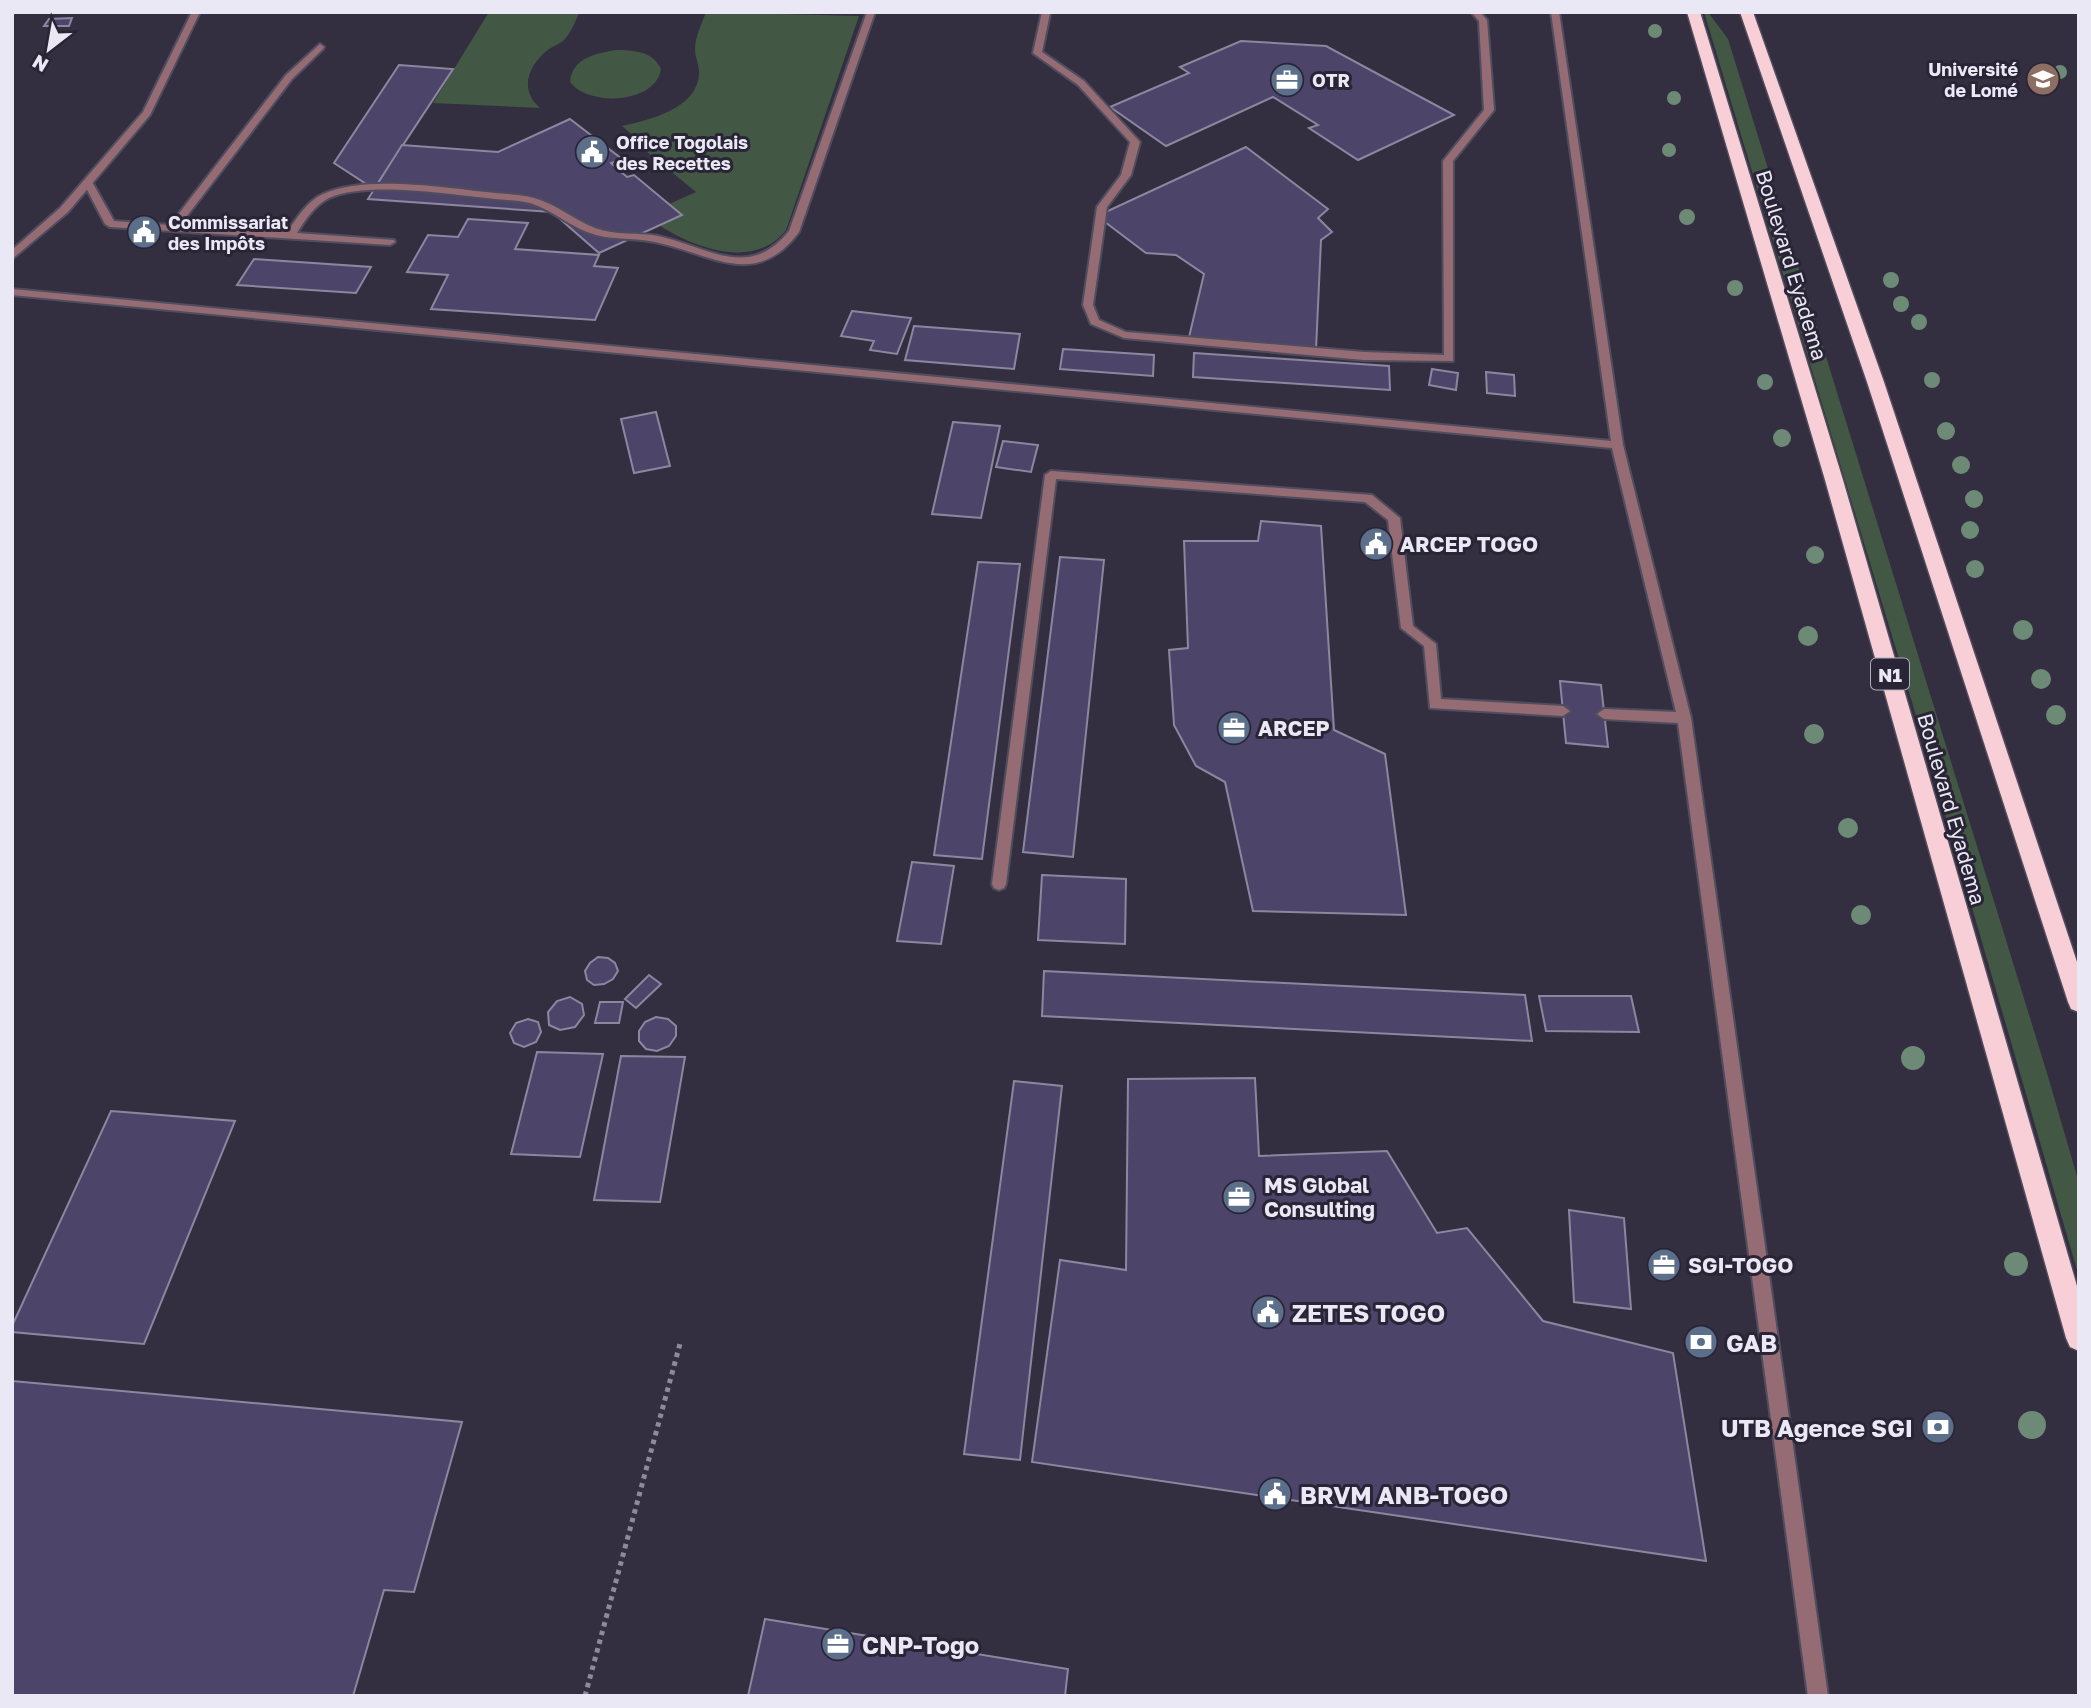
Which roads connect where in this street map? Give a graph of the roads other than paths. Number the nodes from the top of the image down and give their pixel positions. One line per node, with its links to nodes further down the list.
1 (196, 12): 9 (street)
2 (871, 12): 11 (street)
3 (1045, 12): 4 (street)
4 (1475, 12)
5 (1555, 12): 15 (street)
6 (1693, 12): 21 (highway, Boulevard Eyadema / N1)
7 (1746, 12): 20 (highway, Boulevard Eyadema)
8 (320, 47): 10 (street)
9 (88, 181): 10 (street); 13 (street)
10 (173, 228): 11 (street)
11 (290, 236): 12 (street)
12 (390, 242)
13 (12, 256)
14 (12, 292): 15 (street)
15 (1617, 445): 18 (street)
16 (1563, 711): 19 (street)
17 (1604, 714): 18 (street)
18 (1684, 719): 22 (street)
19 (999, 884)
20 (2079, 1002)
21 (2079, 1338)
22 (1818, 1696)

